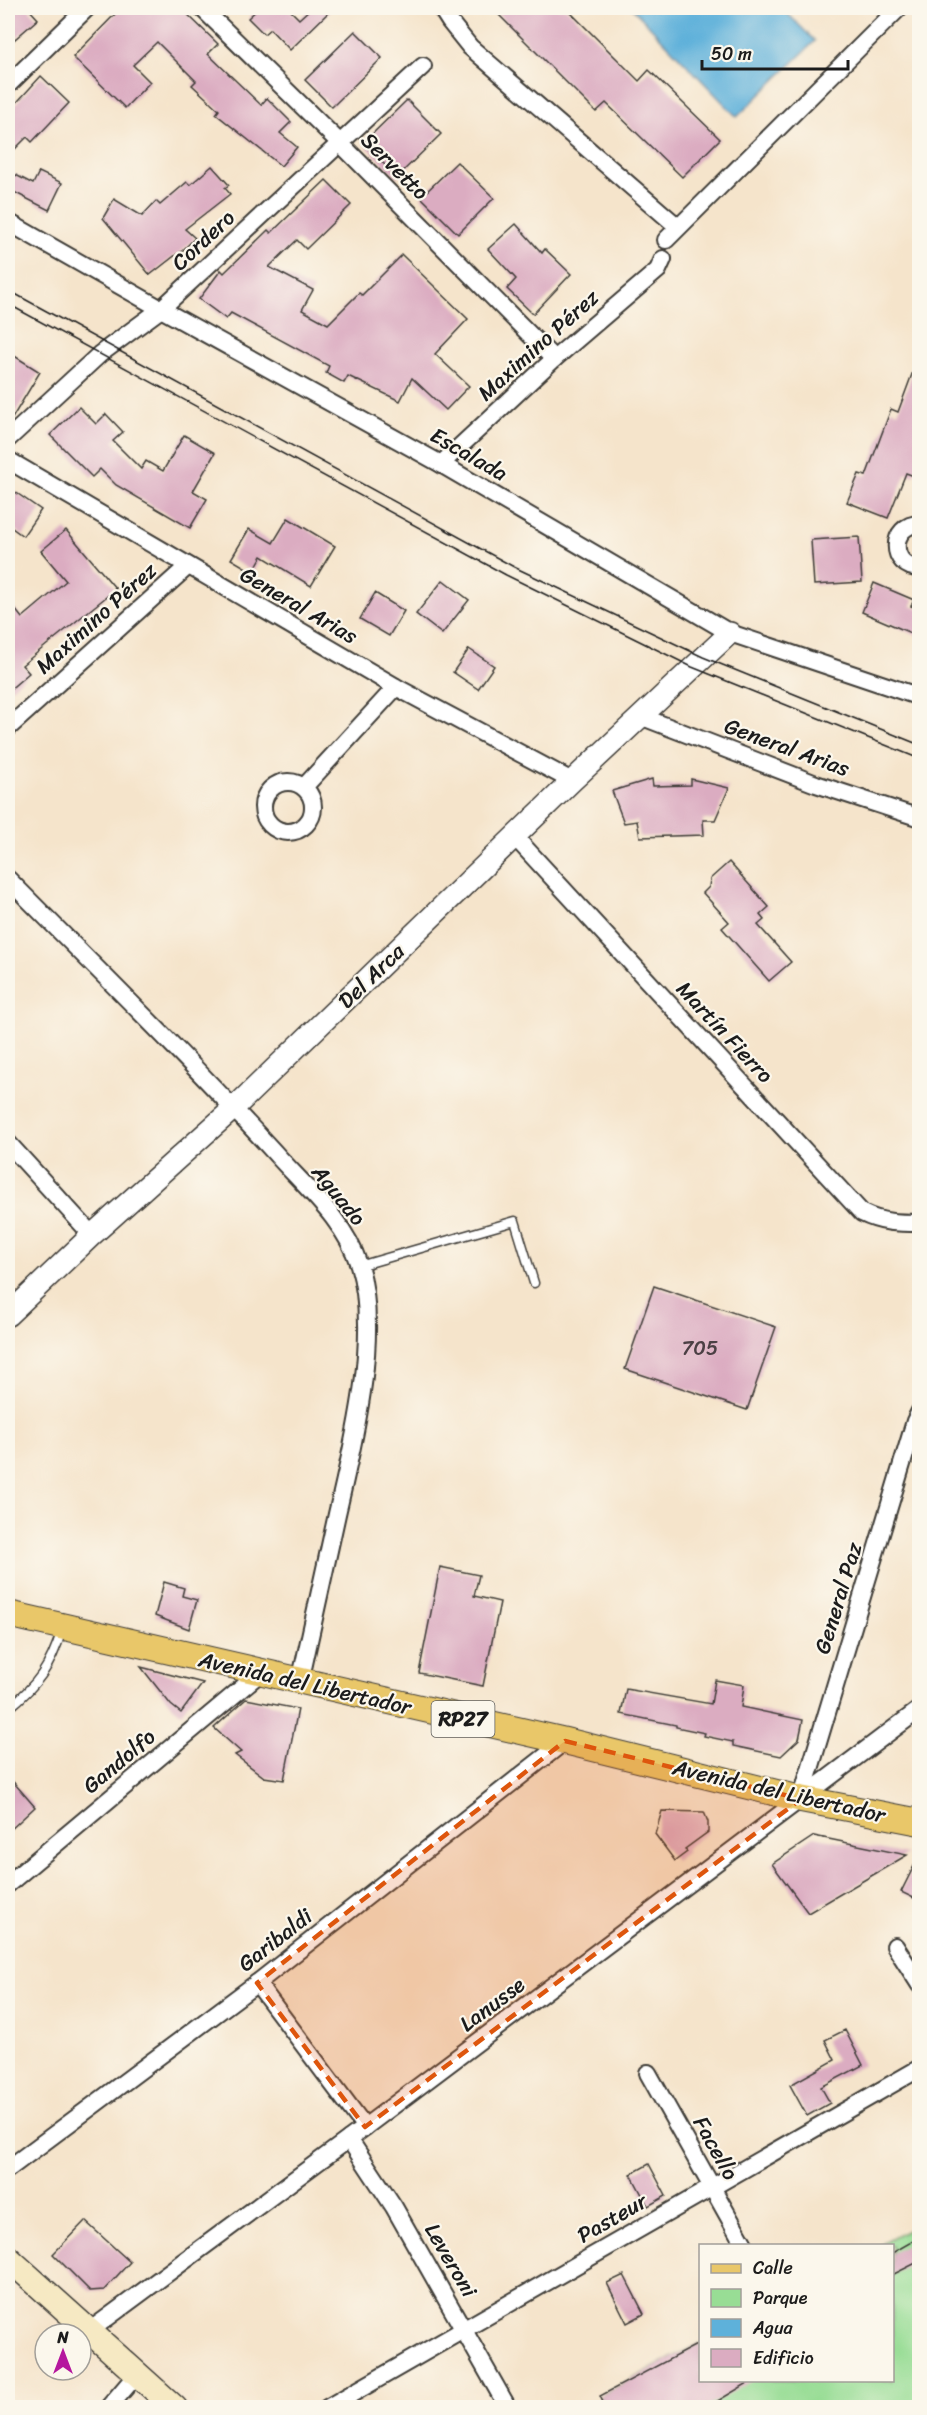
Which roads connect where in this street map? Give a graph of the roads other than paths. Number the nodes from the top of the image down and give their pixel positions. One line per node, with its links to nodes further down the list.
1 (87, 8): 6 (street)
2 (202, 8): 7 (street, Servetto)
3 (441, 8): 9 (street)
4 (899, 8): 9 (street)
5 (423, 66): 7 (street, Cordero)
6 (8, 85)
7 (340, 143): 12 (street, Cordero); 13 (street, Servetto)
8 (8, 222): 12 (street, Escalada)
9 (678, 227): 10 (street)
10 (666, 240)
11 (663, 259): 13 (street, Maximino Pérez)
12 (161, 309): 14 (street, Cordero); 16 (street, Escalada)
13 (554, 359): 16 (street, Maximino Pérez)
14 (8, 440)
15 (8, 460): 18 (street, General Arias)
16 (441, 464): 20 (street, Escalada)
17 (920, 524): 19 (street)
18 (188, 566): 21 (street, General Arias); 24 (street, Maximino Pérez)
19 (920, 568)
20 (730, 633): 22 (street, Escalada); 23 (street, Del Arca)
21 (396, 687): 25 (street, General Arias); 26 (street)
22 (920, 697)
23 (640, 716): 25 (street, Del Arca); 27 (street, General Arias)
24 (8, 729)
25 (572, 781): 28 (street, Del Arca)
26 (304, 788)
27 (920, 818)
28 (515, 837): 30 (street, Del Arca); 32 (street, Martín Fierro)
29 (8, 879): 30 (street, Aguado)
30 (234, 1108): 33 (street, Del Arca); 34 (street, Aguado)
31 (8, 1143): 33 (street)
32 (920, 1223)
33 (92, 1235): 36 (street, Del Arca)
34 (359, 1266): 35 (lane); 41 (street, Aguado)
35 (534, 1283)
36 (8, 1315)
37 (920, 1412): 45 (street, General Paz)
38 (8, 1614): 39 (main road, Avenida del Libertador / RP27)
39 (63, 1627): 40 (main road, Avenida del Libertador / RP27); 42 (lane)
40 (260, 1673): 41 (main road, Avenida del Libertador / RP27); 47 (street, Gandolfo)
41 (300, 1682): 44 (main road, Avenida del Libertador / RP27)
42 (8, 1709)
43 (920, 1709): 45 (street, Lanusse)
44 (565, 1741): 45 (main road, Avenida del Libertador / RP27); 49 (street, Garibaldi)
45 (801, 1799): 46 (main road, Avenida del Libertador / RP27); 53 (street, Lanusse)
46 (920, 1822)
47 (8, 1884)
48 (895, 1946): 50 (street)
49 (257, 1983): 53 (street); 55 (street, Garibaldi)
50 (920, 1985)
51 (920, 2068): 56 (street, Pasteur)
52 (648, 2073): 56 (street, Facello)
53 (365, 2127): 54 (street, Lanusse)
54 (350, 2139): 60 (street, Lanusse); 61 (street, Leveroni)
55 (8, 2169)
56 (712, 2187): 57 (street, Facello); 61 (street, Pasteur)
57 (744, 2244)
58 (8, 2258): 59 (main road)
59 (77, 2322)
60 (93, 2328)
61 (465, 2328): 66 (street, Pasteur); 67 (street, Leveroni)
62 (93, 2336): 63 (main road)
63 (137, 2374): 64 (street); 65 (main road)
64 (108, 2408)
65 (175, 2408)
66 (327, 2408)
67 (508, 2408)

